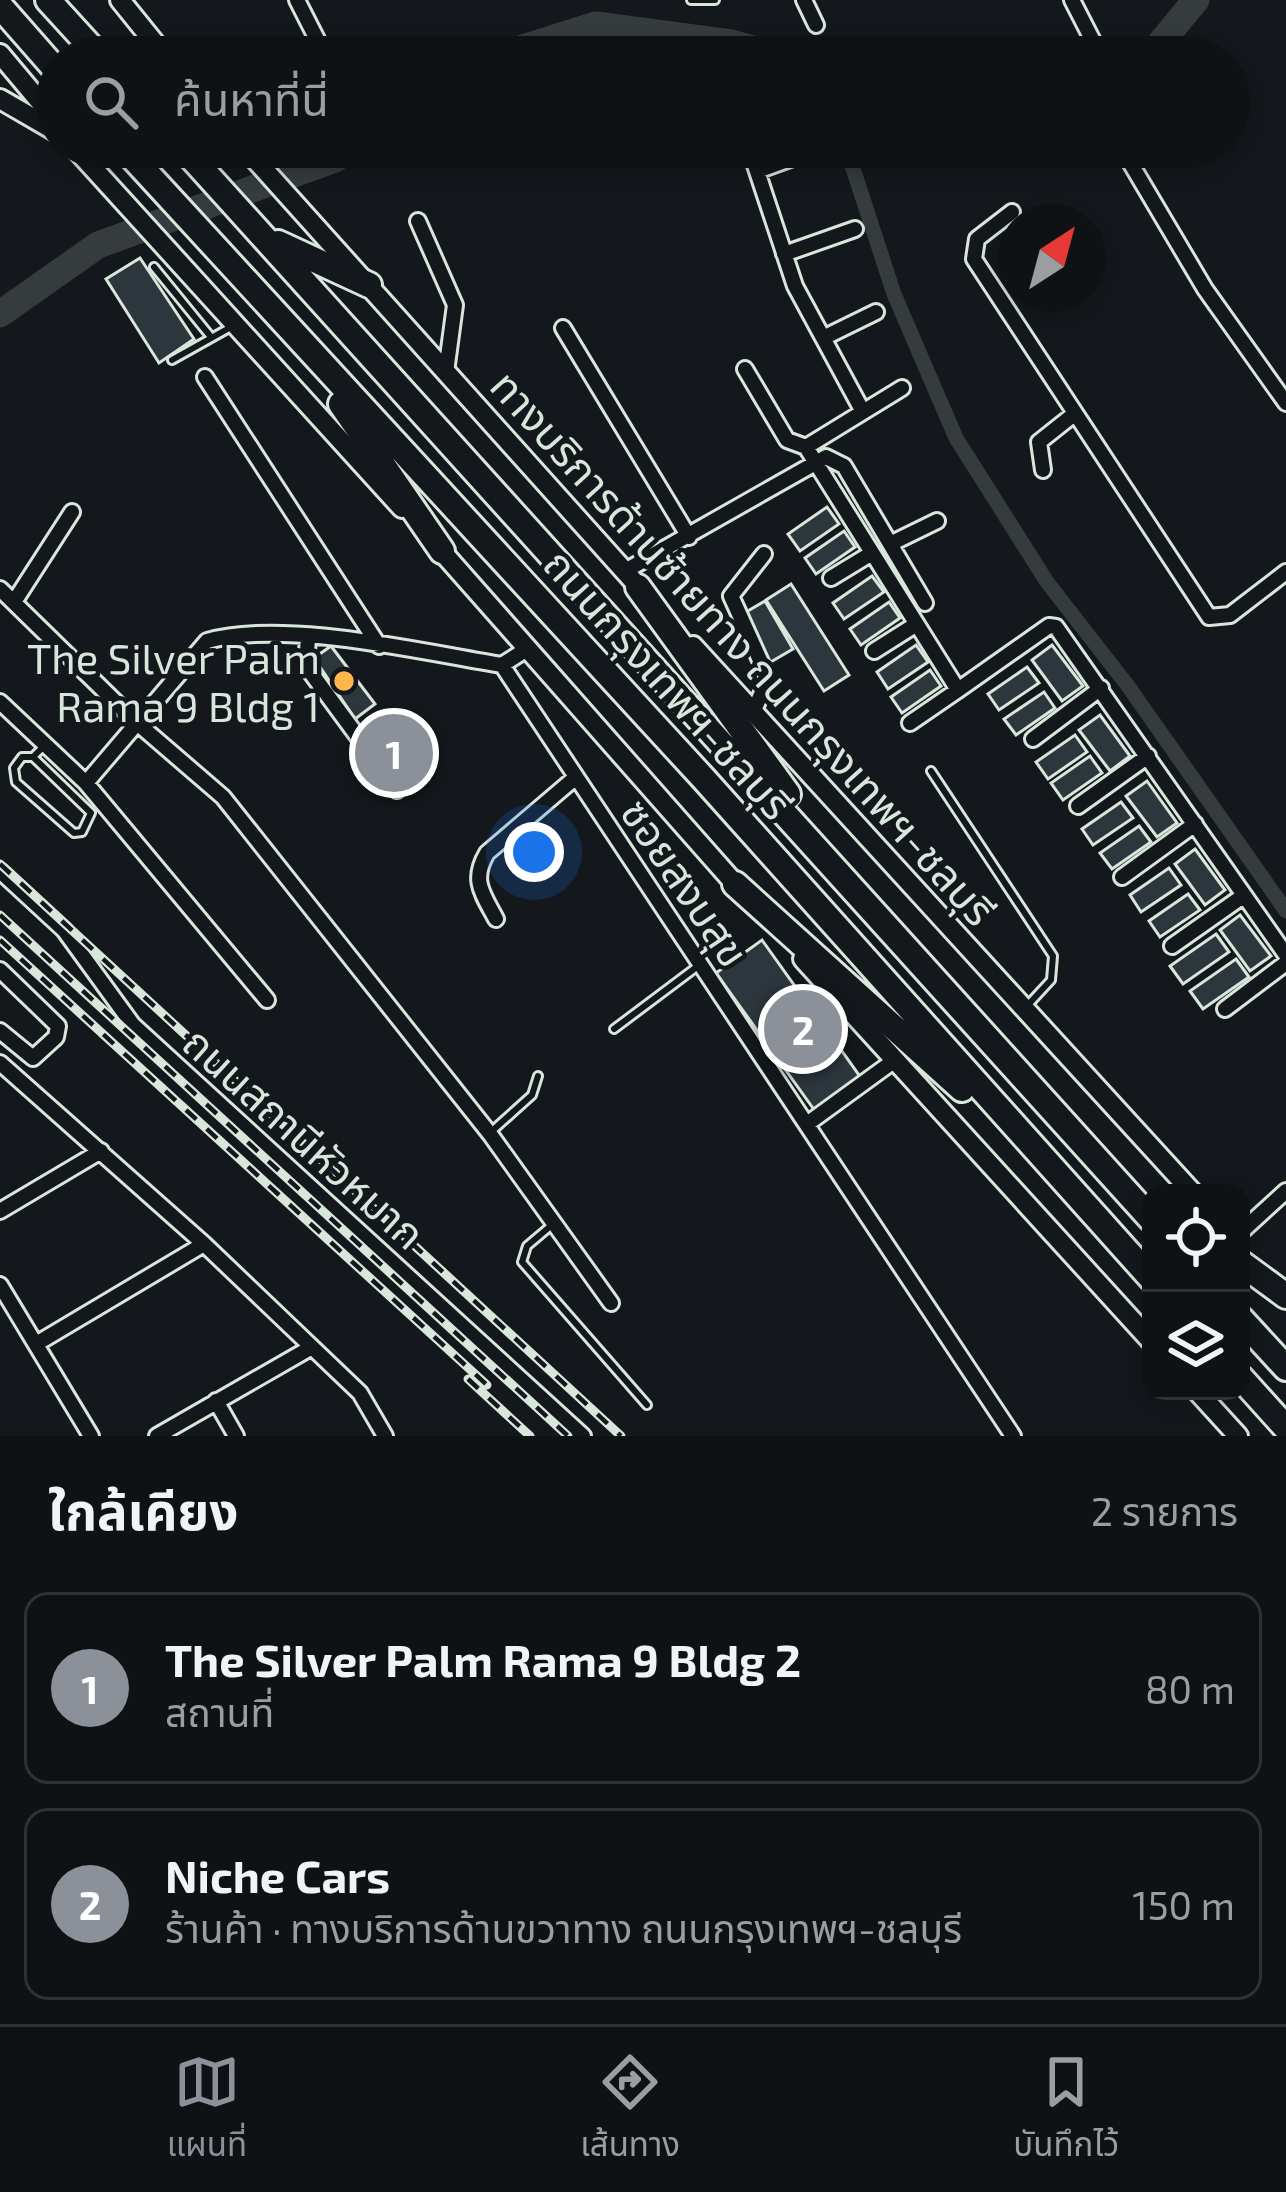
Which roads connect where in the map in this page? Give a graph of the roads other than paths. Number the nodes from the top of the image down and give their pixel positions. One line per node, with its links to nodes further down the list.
1 (48, 0): 10 (highway)
2 (120, 0): 11 (main road)
3 (297, 0): 12 (street)
4 (691, 0): 5 (lane)
5 (715, 0)
6 (804, 0): 9 (street)
7 (1072, 0): 13 (street)
8 (0, 7): 14 (highway)
9 (816, 25)
10 (81, 36)
11 (149, 36)
12 (315, 36)
13 (1092, 36)
14 (36, 47)
15 (0, 54): 16 (main road)
16 (36, 97)
17 (0, 99): 18 (main road)
18 (36, 120)
19 (94, 168): 37 (main road)
20 (141, 168): 36 (highway, ถนนกรุงเทพฯ-ชลบุรี)
21 (202, 168): 29 (highway, ถนนกรุงเทพฯ-ชลบุรี)
22 (263, 168): 32 (main road, ทางบริการด้านซ้ายทาง ถนนกรุงเทพฯ-ชลบุรี)
23 (763, 168): 25 (street)
24 (1133, 168): 46 (street)
25 (757, 170): 30 (street)
26 (418, 220): 43 (street)
27 (998, 223): 33 (street)
28 (856, 229): 30 (street)
29 (265, 237): 32 (highway); 88 (highway, ถนนกรุงเทพฯ-ชลบุรี)
30 (784, 254): 40 (street)
31 (154, 267): 39 (lane)
32 (369, 285): 43 (main road, ทางบริการด้านซ้ายทาง ถนนกรุงเทพฯ-ชลบุรี)
33 (998, 301)
34 (876, 312): 40 (street)
35 (1005, 312): 48 (street)
36 (285, 322): 55 (highway); 108 (highway, ถนนกรุงเทพฯ-ชลบุรี)
37 (234, 326): 39 (lane); 55 (main road)
38 (562, 328): 53 (street)
39 (211, 337): 41 (lane)
40 (823, 338): 47 (street)
41 (172, 359)
42 (745, 369): 49 (street)
43 (446, 373): 60 (main road, ทางบริการด้านซ้ายทาง ถนนกรุงเทพฯ-ชลบุรี)
44 (205, 377): 66 (street)
45 (902, 388): 47 (street)
46 (1286, 404)
47 (862, 410): 49 (street)
48 (1072, 415): 50 (street); 58 (street)
49 (810, 454): 53 (street); 54 (street); 57 (street)
50 (1043, 470)
51 (72, 512): 62 (street)
52 (937, 521): 54 (street)
53 (688, 537): 60 (street)
54 (892, 543): 63 (street)
55 (442, 551): 67 (main road)
56 (764, 554): 73 (street)
57 (872, 554): 59 (street); 64 (street)
58 (1286, 572)
59 (831, 578)
60 (632, 579): 73 (main road, ทางบริการด้านซ้ายทาง ถนนกรุงเทพฯ-ชลบุรี); 88 (highway)
61 (0, 589): 62 (street)
62 (14, 602): 74 (street)
63 (925, 602)
64 (915, 625): 68 (street); 71 (street)
65 (308, 638): 66 (street); 74 (street); 83 (street)
66 (379, 646): 69 (street)
67 (527, 649): 69 (street); 89 (main road)
68 (874, 650)
69 (502, 665): 81 (street, ซอยสงบสุข)
70 (1101, 688): 71 (street); 76 (street); 78 (street)
71 (958, 690): 75 (street)
72 (0, 702): 77 (street)
73 (753, 712): 97 (main road, ทางบริการด้านซ้ายทาง ถนนกรุงเทพฯ-ชลบุรี)
74 (136, 722): 82 (street); 105 (street)
75 (910, 723)
76 (1033, 739)
77 (50, 748): 79 (lane); 82 (street)
78 (1148, 756): 84 (street); 85 (street)
79 (34, 757): 79 (lane)
80 (931, 771): 97 (lane)
81 (576, 777): 91 (street); 94 (street, ซอยสงบสุข)
82 (86, 783): 96 (street)
83 (398, 790)
84 (1078, 806)
85 (1195, 824): 87 (street); 90 (street)
86 (0, 871): 137 (street, ถนนสถานีหัวหมาก)
87 (1122, 877)
88 (850, 880): 106 (highway, ถนนกรุงเทพฯ-ชลบุรี)
89 (735, 884): 101 (main road); 108 (highway)
90 (1244, 896): 92 (street); 93 (street)
91 (496, 919)
92 (1172, 946)
93 (1286, 959): 98 (street)
94 (701, 964): 99 (lane); 104 (street, ซอยสงบสุข)
95 (0, 970): 100 (street)
96 (267, 1000)
97 (1024, 1009): 109 (main road, ทางบริการด้านซ้ายทาง ถนนกรุงเทพฯ-ชลบุรี)
98 (1226, 1010)
99 (614, 1029)
100 (0, 1031)
101 (895, 1060): 104 (street); 124 (main road)
102 (0, 1063): 107 (street)
103 (538, 1076): 105 (lane)
104 (807, 1124): 138 (street, ซอยสงบสุข)
105 (490, 1134): 114 (street)
106 (1088, 1149): 110 (highway); 112 (highway, ถนนกรุงเทพฯ-ชลบุรี)
107 (100, 1151): 113 (street); 116 (street)
108 (1058, 1175): 118 (highway, ถนนกรุงเทพฯ-ชลบุรี)
109 (1185, 1184)
110 (1142, 1189)
111 (1286, 1191): 115 (street)
112 (1142, 1209)
113 (0, 1211)
114 (554, 1222): 122 (street); 131 (lane)
115 (1250, 1224)
116 (204, 1244): 125 (street); 126 (street)
117 (1250, 1256): 121 (main road)
118 (1142, 1268)
119 (1250, 1270): 121 (highway)
120 (0, 1285): 125 (street)
121 (1286, 1297)
122 (611, 1303)
123 (1250, 1329): 127 (highway)
124 (1142, 1331)
125 (36, 1344): 133 (street)
126 (312, 1347): 130 (street); 136 (street)
127 (1286, 1368)
128 (1250, 1388): 132 (highway)
129 (1205, 1400): 139 (main road)
130 (216, 1401): 134 (street); 135 (street)
131 (647, 1405)
132 (1286, 1428)
133 (92, 1436)
134 (157, 1436)
135 (236, 1436)
136 (385, 1436)
137 (583, 1436)
138 (1013, 1436)
139 (1238, 1436)

